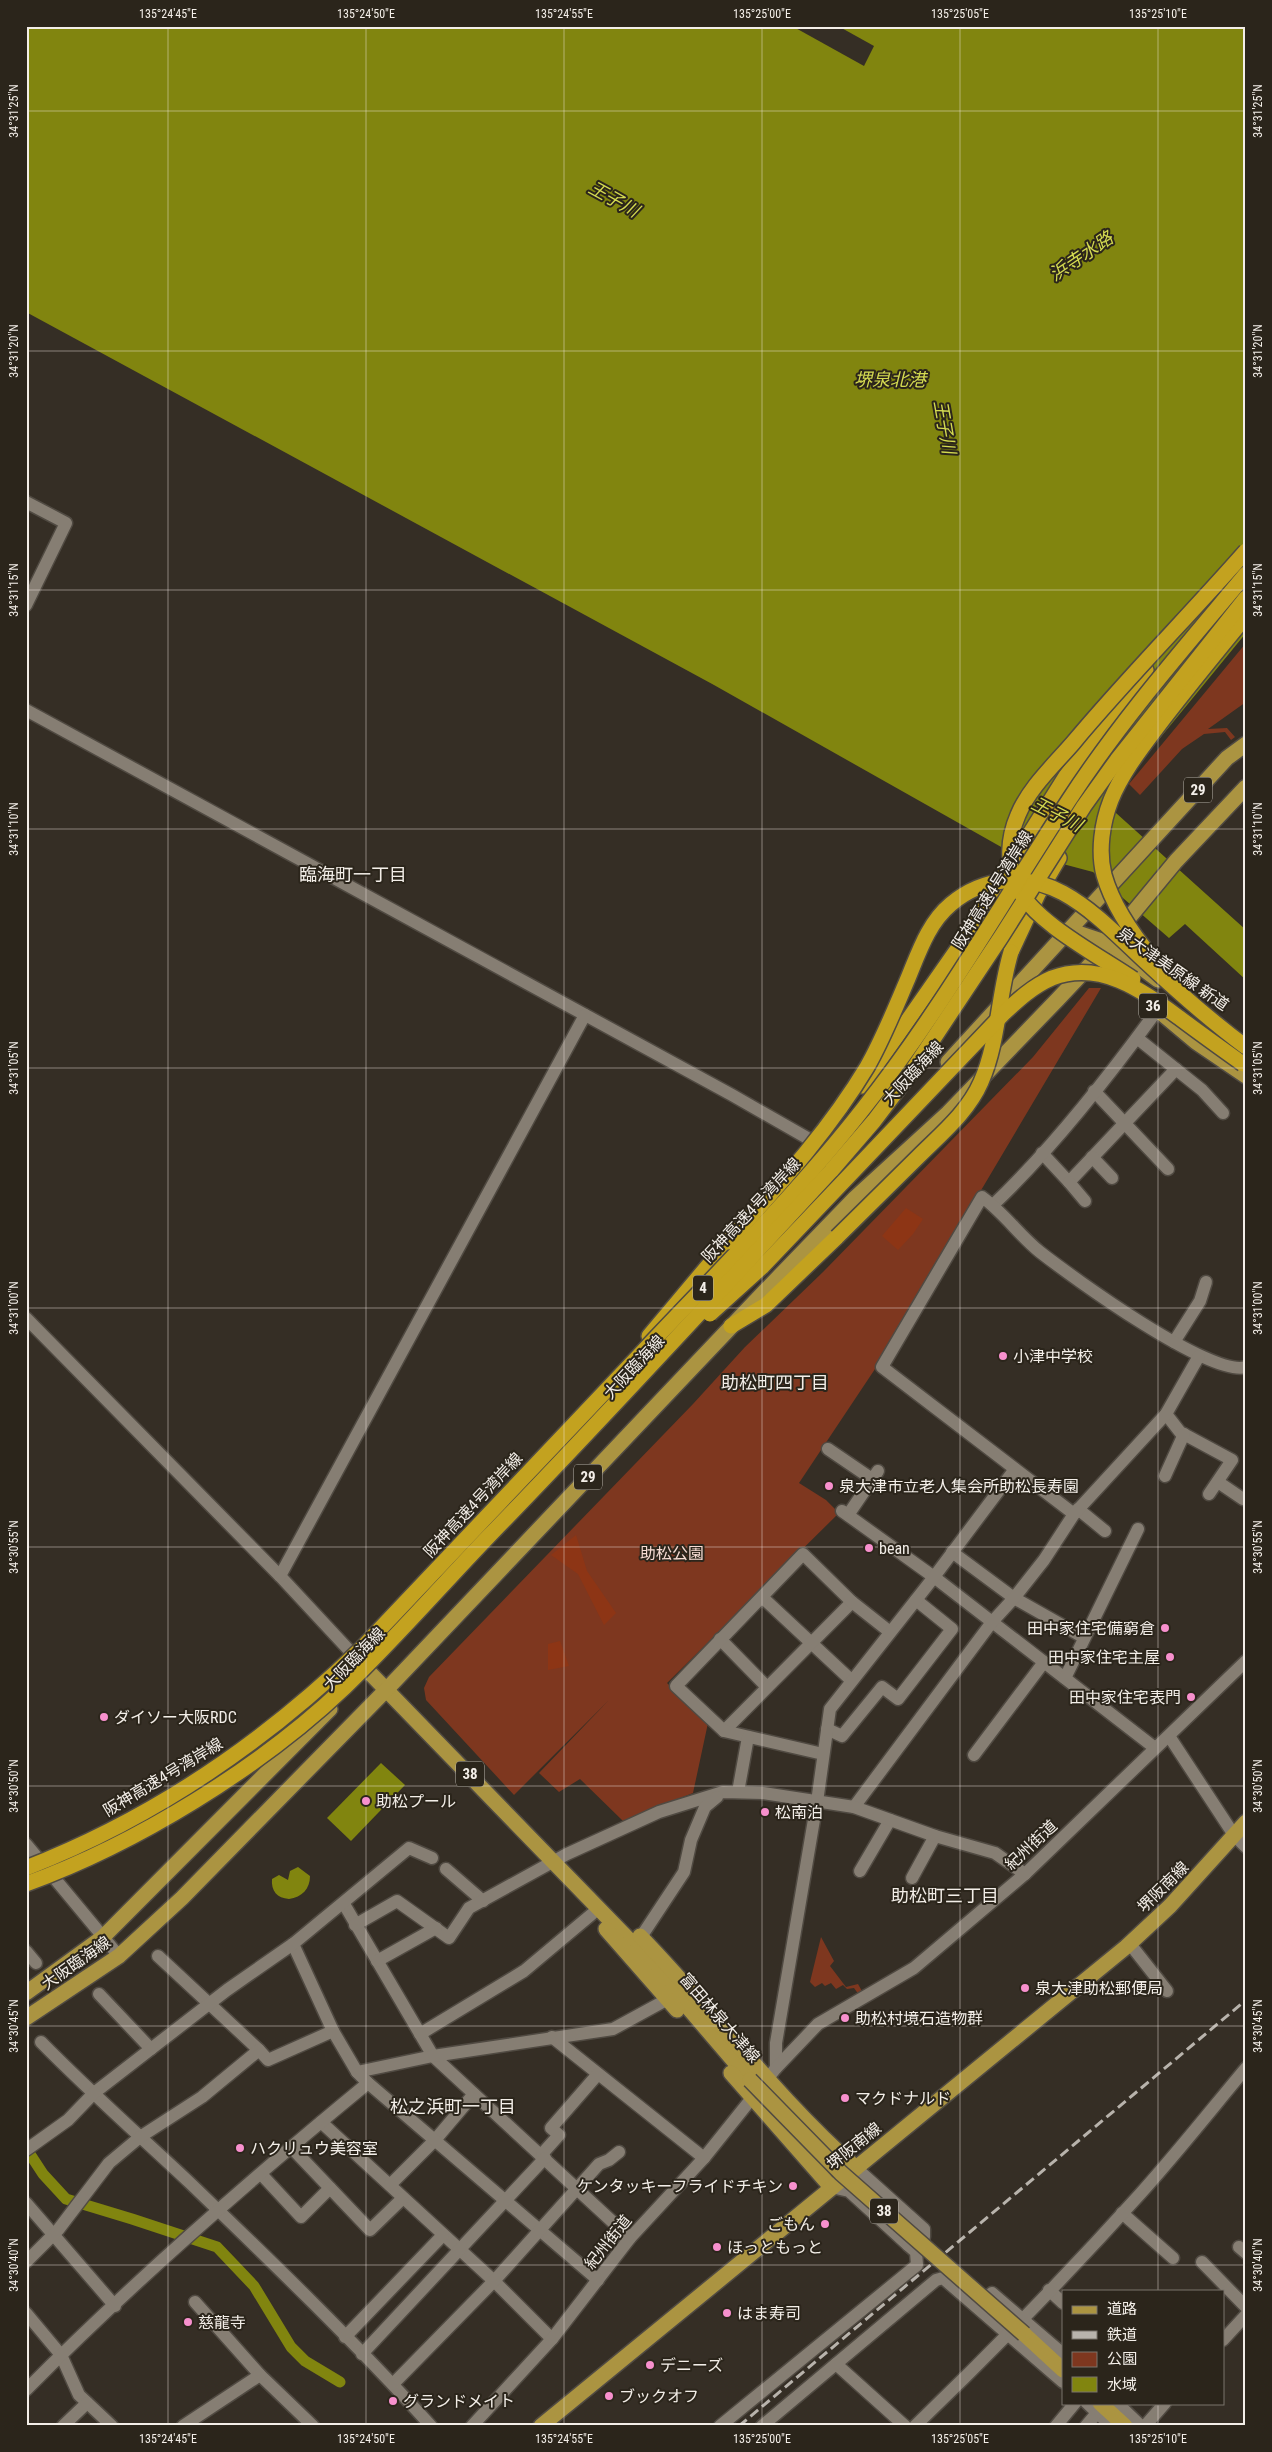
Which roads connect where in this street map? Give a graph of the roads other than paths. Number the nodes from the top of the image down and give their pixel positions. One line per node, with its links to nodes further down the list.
1 (26, 502): 6 (street)
2 (1246, 551): 4 (highway, bridge)
3 (1246, 574): 41 (highway, 阪神高速4号湾岸線 / 4, bridge)
4 (1212, 590): 21 (highway, bridge); 25 (highway, bridge)
5 (1246, 598): 10 (highway, 阪神高速4号湾岸線 / 4, bridge)
6 (26, 605)
7 (1246, 616): 19 (highway, bridge)
8 (26, 710): 16 (street)
9 (1246, 744): 12 (main road, 大阪臨海線 / 29)
10 (1117, 760): 36 (highway, bridge); 47 (highway, 阪神高速4号湾岸線 / 4, bridge)
11 (1246, 787): 13 (main road, 大阪臨海線 / 29)
12 (1069, 930): 13 (main road, 泉大津美原線 新道 / 36); 14 (main road, 36); 28 (main road, 大阪臨海線 / 29)
13 (1108, 944): 14 (main road, 大阪臨海線 / 29); 18 (main road, 泉大津美原線 新道 / 36)
14 (1090, 965): 15 (main road, 36); 36 (main road, 大阪臨海線 / 29)
15 (1158, 1010): 17 (street); 21 (main road, 36)
16 (585, 1015): 25 (street); 55 (street)
17 (1137, 1038): 20 (street); 22 (street)
18 (1246, 1042)
19 (1246, 1047): 41 (highway, bridge)
20 (1176, 1069): 23 (street); 24 (street)
21 (1245, 1069): 47 (highway, bridge)
22 (1094, 1091): 24 (street); 26 (street)
23 (1223, 1113)
24 (1124, 1124): 27 (street); 29 (street)
25 (820, 1144): 28 (street); 40 (main road)
26 (1042, 1153): 31 (street); 33 (street)
27 (1092, 1157): 30 (street); 31 (street)
28 (851, 1163): 40 (main road, 大阪臨海線 / 29)
29 (1168, 1169)
30 (1112, 1178)
31 (1069, 1182): 32 (street)
32 (1085, 1201)
33 (992, 1205): 37 (street); 45 (street)
34 (1206, 1282): 37 (street)
35 (26, 1318): 55 (street)
36 (731, 1326): 72 (main road, 大阪臨海線 / 29)
37 (1174, 1342): 38 (street)
38 (1199, 1356): 39 (street); 42 (street)
39 (1246, 1367)
40 (630, 1396): 68 (main road, 大阪臨海線 / 29)
41 (598, 1398): 92 (highway, 阪神高速4号湾岸線 / 4, bridge)
42 (1166, 1414): 43 (street); 51 (street)
43 (1184, 1434): 46 (street); 48 (street)
44 (828, 1449): 56 (street)
45 (1015, 1469): 51 (street); 54 (street)
46 (1165, 1476)
47 (545, 1479): 98 (highway, 阪神高速4号湾岸線 / 4, bridge)
48 (1218, 1482): 49 (street); 50 (street)
49 (1208, 1494)
50 (1243, 1499)
51 (1076, 1511): 53 (street); 58 (street)
52 (1138, 1529): 63 (street)
53 (1105, 1531)
54 (952, 1552): 56 (street); 58 (street)
55 (280, 1576): 68 (street)
56 (934, 1577): 59 (street); 61 (street)
57 (763, 1598): 60 (street); 64 (street); 65 (street)
58 (1014, 1598): 61 (street); 63 (street)
59 (916, 1600): 62 (street); 73 (street)
60 (852, 1602): 62 (street); 65 (street)
61 (992, 1622): 67 (street); 83 (street)
62 (890, 1632): 70 (street)
63 (1083, 1637): 69 (street)
64 (720, 1640): 71 (street); 74 (street)
65 (812, 1644): 70 (street); 71 (street)
66 (1246, 1661): 75 (street, 紀州街道)
67 (1044, 1662): 69 (street); 79 (street)
68 (368, 1671): 72 (main road, 富田林泉大津線 / 38); 104 (main road, 大阪臨海線 / 29)
69 (1065, 1678): 77 (street)
70 (851, 1680): 73 (street)
71 (767, 1686): 74 (street)
72 (387, 1689): 91 (main road, 富田林泉大津線 / 38); 109 (main road, 大阪臨海線 / 29)
73 (827, 1729): 78 (street)
74 (724, 1731): 76 (street)
75 (1169, 1736): 77 (street, 紀州街道); 86 (street)
76 (748, 1737): 78 (street); 81 (street)
77 (1155, 1748): 95 (street, 紀州街道)
78 (823, 1754): 82 (street)
79 (974, 1755)
80 (723, 1792): 81 (street); 91 (street); 105 (street)
81 (738, 1792): 82 (street)
82 (817, 1802): 83 (street); 129 (street)
83 (854, 1807): 84 (street)
84 (890, 1820): 87 (street); 94 (street)
85 (1246, 1822): 86 (main road, 堺阪南線)
86 (1234, 1835): 89 (street); 107 (main road, 堺阪南線)
87 (935, 1836): 95 (street); 96 (street)
88 (26, 1844): 92 (street)
89 (1246, 1847)
90 (432, 1858): 100 (street)
91 (555, 1863): 97 (main road, 富田林泉大津線 / 38); 99 (street)
92 (30, 1864): 104 (street)
93 (446, 1869): 99 (street)
94 (860, 1871)
95 (1025, 1874): 129 (street, 紀州街道)
96 (912, 1878)
97 (570, 1879): 101 (main road, 38); 105 (main road, 38); 181 (main road, 富田林泉大津線 / 38, bridge)
98 (26, 1884)
99 (483, 1901): 103 (street)
100 (344, 1904): 102 (street); 106 (street)
101 (592, 1914): 116 (main road, 38); 120 (street)
102 (355, 1925): 103 (street); 112 (street)
103 (436, 1928): 112 (street)
104 (103, 1937): 109 (street); 114 (main road, 大阪臨海線 / 29)
105 (641, 1937): 129 (main road, 38)
106 (292, 1944): 117 (street); 119 (street)
107 (1130, 1944): 113 (street); 142 (main road, 堺阪南線)
108 (26, 1951): 111 (street)
109 (118, 1956): 118 (main road, 大阪臨海線 / 29)
110 (158, 1956): 117 (street)
111 (36, 1962)
112 (377, 1962): 120 (street)
113 (1168, 1991)
114 (26, 1993)
115 (99, 1994): 123 (street)
116 (668, 1999): 121 (street); 133 (main road, 38)
117 (208, 2004): 123 (street); 124 (street)
118 (26, 2018)
119 (333, 2031): 124 (street); 127 (street)
120 (420, 2034): 125 (street)
121 (552, 2037): 125 (street); 128 (street)
122 (41, 2042): 131 (street)
123 (151, 2049): 131 (street)
124 (259, 2050): 135 (street)
125 (432, 2056): 127 (street); 132 (street)
126 (1246, 2068): 152 (street)
127 (357, 2072): 130 (street)
128 (598, 2074): 140 (street); 141 (street)
129 (772, 2074): 133 (street, 紀州街道); 142 (main road, 38)
130 (368, 2083): 134 (street); 136 (street)
131 (94, 2093): 135 (street); 138 (street)
132 (474, 2094): 136 (street); 140 (street)
133 (752, 2097): 141 (street, 紀州街道); 145 (main road, 38)
134 (321, 2122): 137 (street); 144 (street)
135 (140, 2137): 151 (street); 155 (street)
136 (434, 2140): 144 (street); 149 (street)
137 (291, 2147): 143 (street); 146 (street)
138 (26, 2150)
139 (619, 2152): 147 (street)
140 (543, 2156): 147 (street); 149 (street)
141 (704, 2158): 156 (street, 紀州街道)
142 (856, 2168): 145 (main road, 堺阪南線); 157 (street)
143 (261, 2174): 146 (street); 151 (street)
144 (390, 2186): 148 (street)
145 (831, 2187): 157 (street); 197 (main road, 堺阪南線)
146 (330, 2188): 148 (street)
147 (577, 2188): 153 (street); 156 (street)
148 (403, 2198): 154 (street)
149 (506, 2200): 153 (street); 158 (street)
150 (26, 2203): 155 (street)
151 (218, 2211): 167 (street); 174 (street)
152 (1122, 2213): 159 (street); 164 (street)
153 (541, 2231): 162 (street); 163 (street)
154 (443, 2234): 158 (street); 174 (street)
155 (52, 2235): 160 (street); 167 (street)
156 (630, 2238): 162 (street, 紀州街道)
157 (908, 2245): 198 (street)
158 (460, 2250): 163 (street); 178 (street)
159 (1169, 2251)
160 (26, 2262)
161 (1202, 2262): 169 (street)
162 (598, 2280): 175 (street, 紀州街道)
163 (494, 2281): 175 (street); 184 (street)
164 (1049, 2290): 166 (street); 172 (street)
165 (195, 2302): 182 (street)
166 (1062, 2302)
167 (114, 2306): 179 (street)
168 (978, 2307): 172 (street); 173 (street); 180 (street)
169 (1246, 2307)
170 (26, 2312): 179 (street)
171 (1246, 2315): 176 (street)
172 (1022, 2318): 173 (street); 177 (street)
173 (1008, 2334): 183 (street); 201 (street)
174 (345, 2337): 178 (street)
175 (552, 2339): 196 (street, 紀州街道)
176 (1224, 2339)
177 (1062, 2353)
178 (362, 2354): 184 (street)
179 (61, 2355): 185 (street); 186 (street)
180 (836, 2364): 199 (street); 200 (street)
181 (1062, 2369)
182 (260, 2375): 193 (street); 194 (street)
183 (1062, 2381)
184 (393, 2384): 195 (street)
185 (26, 2390)
186 (87, 2402): 191 (street); 192 (street)
187 (1074, 2404): 202 (street)
188 (1118, 2404): 206 (street)
189 (1164, 2404): 206 (street)
190 (1099, 2408): 203 (street); 204 (street); 205 (main road)
191 (63, 2426)
192 (112, 2426)
193 (183, 2426)
194 (313, 2426)
195 (431, 2426)
196 (472, 2426)
197 (541, 2426)
198 (720, 2426)
199 (762, 2426)
200 (905, 2426)
201 (915, 2426)
202 (1056, 2426)
203 (1086, 2426)
204 (1111, 2426)
205 (1125, 2426)
206 (1143, 2426)

